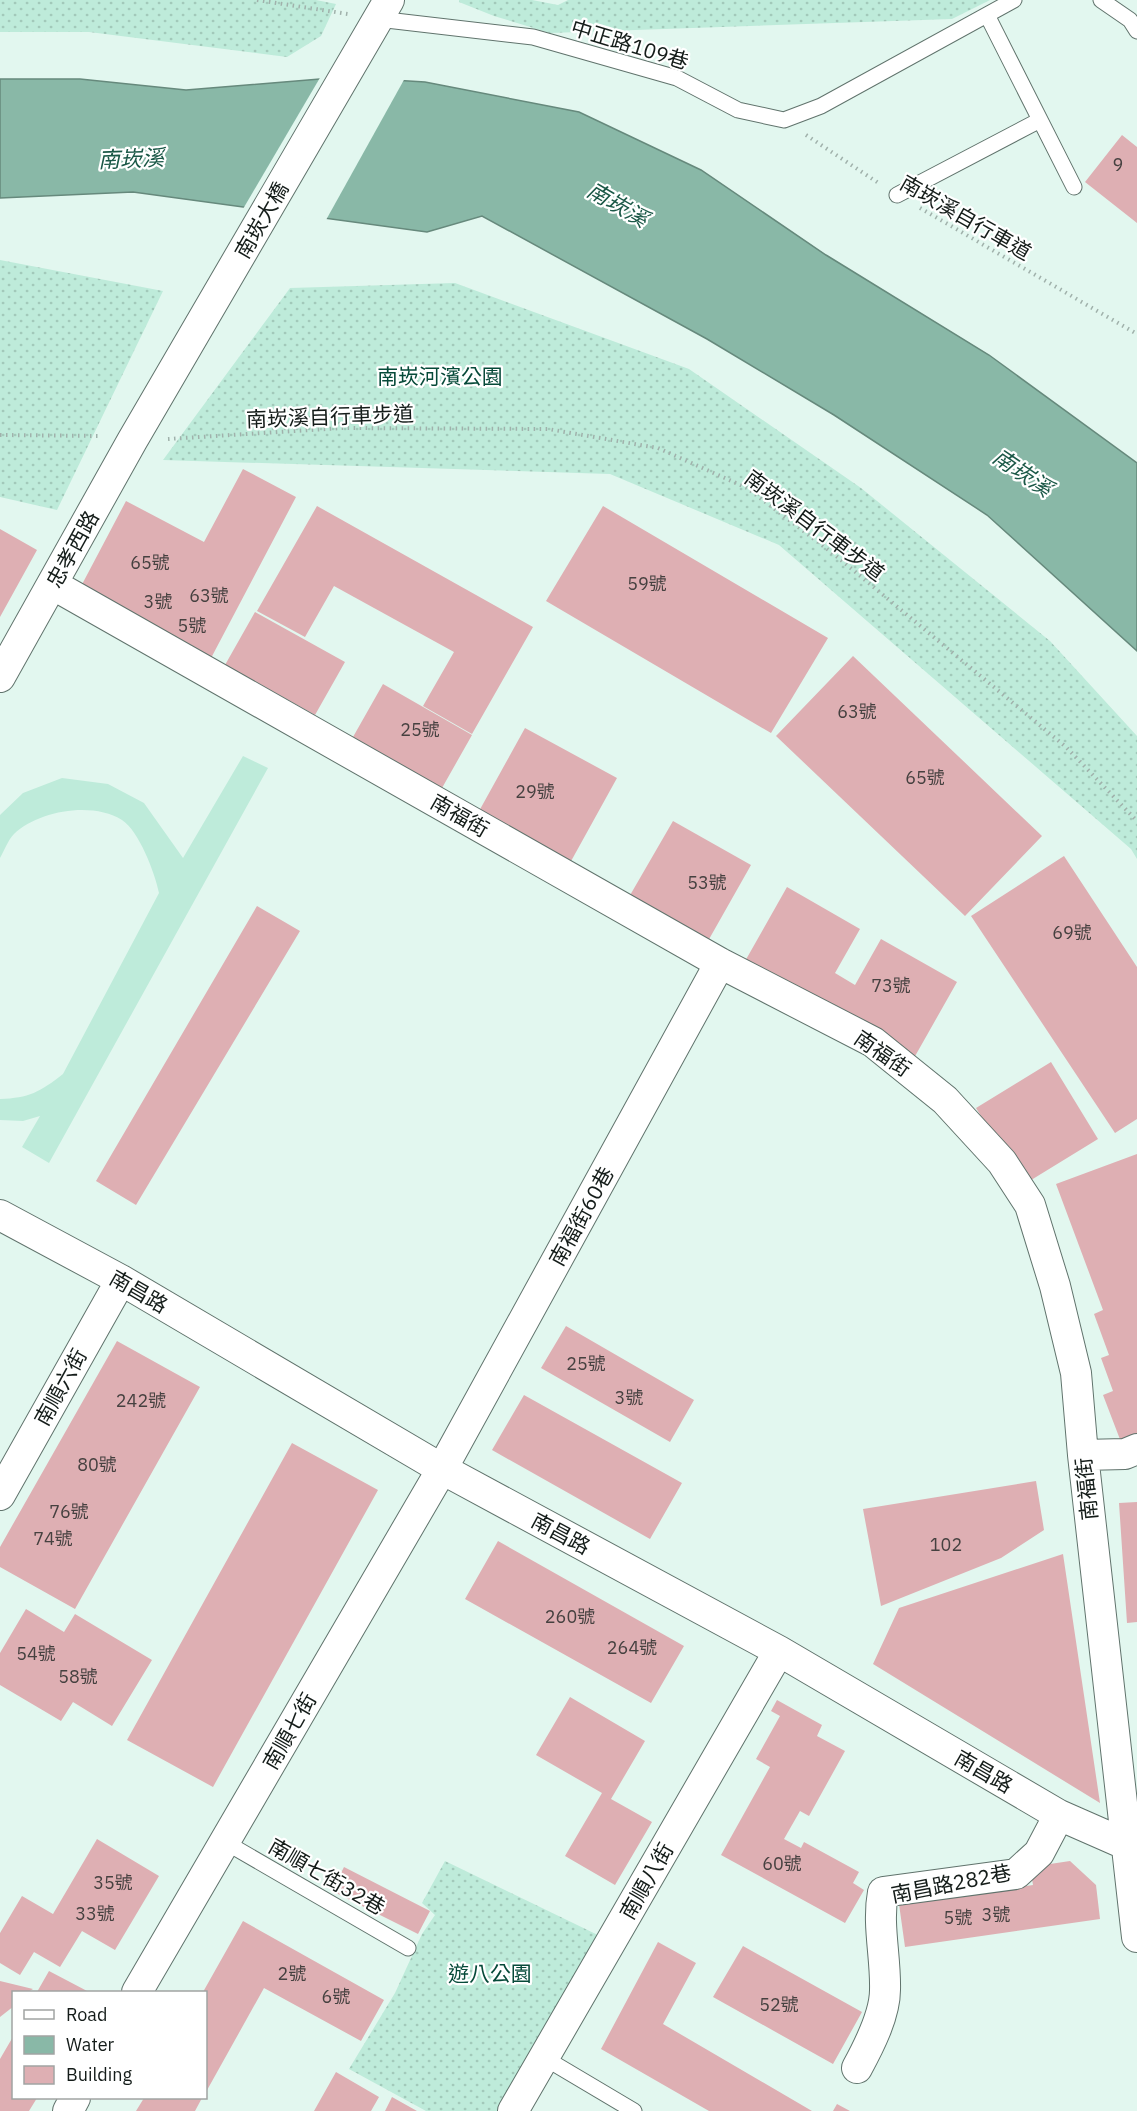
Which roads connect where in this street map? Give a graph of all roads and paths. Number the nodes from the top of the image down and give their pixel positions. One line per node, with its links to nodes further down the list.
1 (257, 0): 4 (path)
2 (1014, 0): 5 (lane)
3 (1101, 0): 6 (lane)
4 (384, 9): 7 (lane, 中正路109巷); 12 (street, 南崁大橋)
5 (987, 15): 7 (lane); 8 (lane)
6 (1137, 31)
7 (784, 120): 10 (path, 南崁溪自行車道)
8 (1040, 120): 9 (lane); 10 (lane)
9 (1074, 187)
10 (897, 195): 11 (path, 南崁溪自行車道)
11 (1137, 334)
12 (151, 430): 15 (street, 忠孝西路); 17 (path, 南崁溪自行車步道)
13 (0, 435): 14 (path)
14 (109, 437)
15 (52, 584): 16 (street, 忠孝西路); 18 (street, 南福街)
16 (0, 677)
17 (1137, 821)
18 (720, 963): 22 (street, 南福街); 23 (street, 南福街60巷)
19 (0, 1215): 20 (street, 南昌路)
20 (121, 1280): 23 (street, 南昌路); 24 (street, 南順六街)
21 (1137, 1449): 22 (street)
22 (1083, 1455): 28 (street, 南福街)
23 (442, 1469): 25 (street, 南昌路); 27 (street, 南順七街)
24 (0, 1495)
25 (779, 1651): 26 (street, 南昌路); 32 (street, 南順八街)
26 (1059, 1815): 28 (street, 南昌路); 33 (street, 南昌路282巷)
27 (225, 1842): 30 (lane, 南順七街32巷); 31 (street, 南順七街)
28 (1125, 1844): 29 (street, 南福街)
29 (1137, 1937)
30 (408, 1948)
31 (138, 1991)
32 (543, 2057): 34 (street, 南順八街); 35 (lane)
33 (857, 2068)
34 (513, 2111)
35 (634, 2111)

